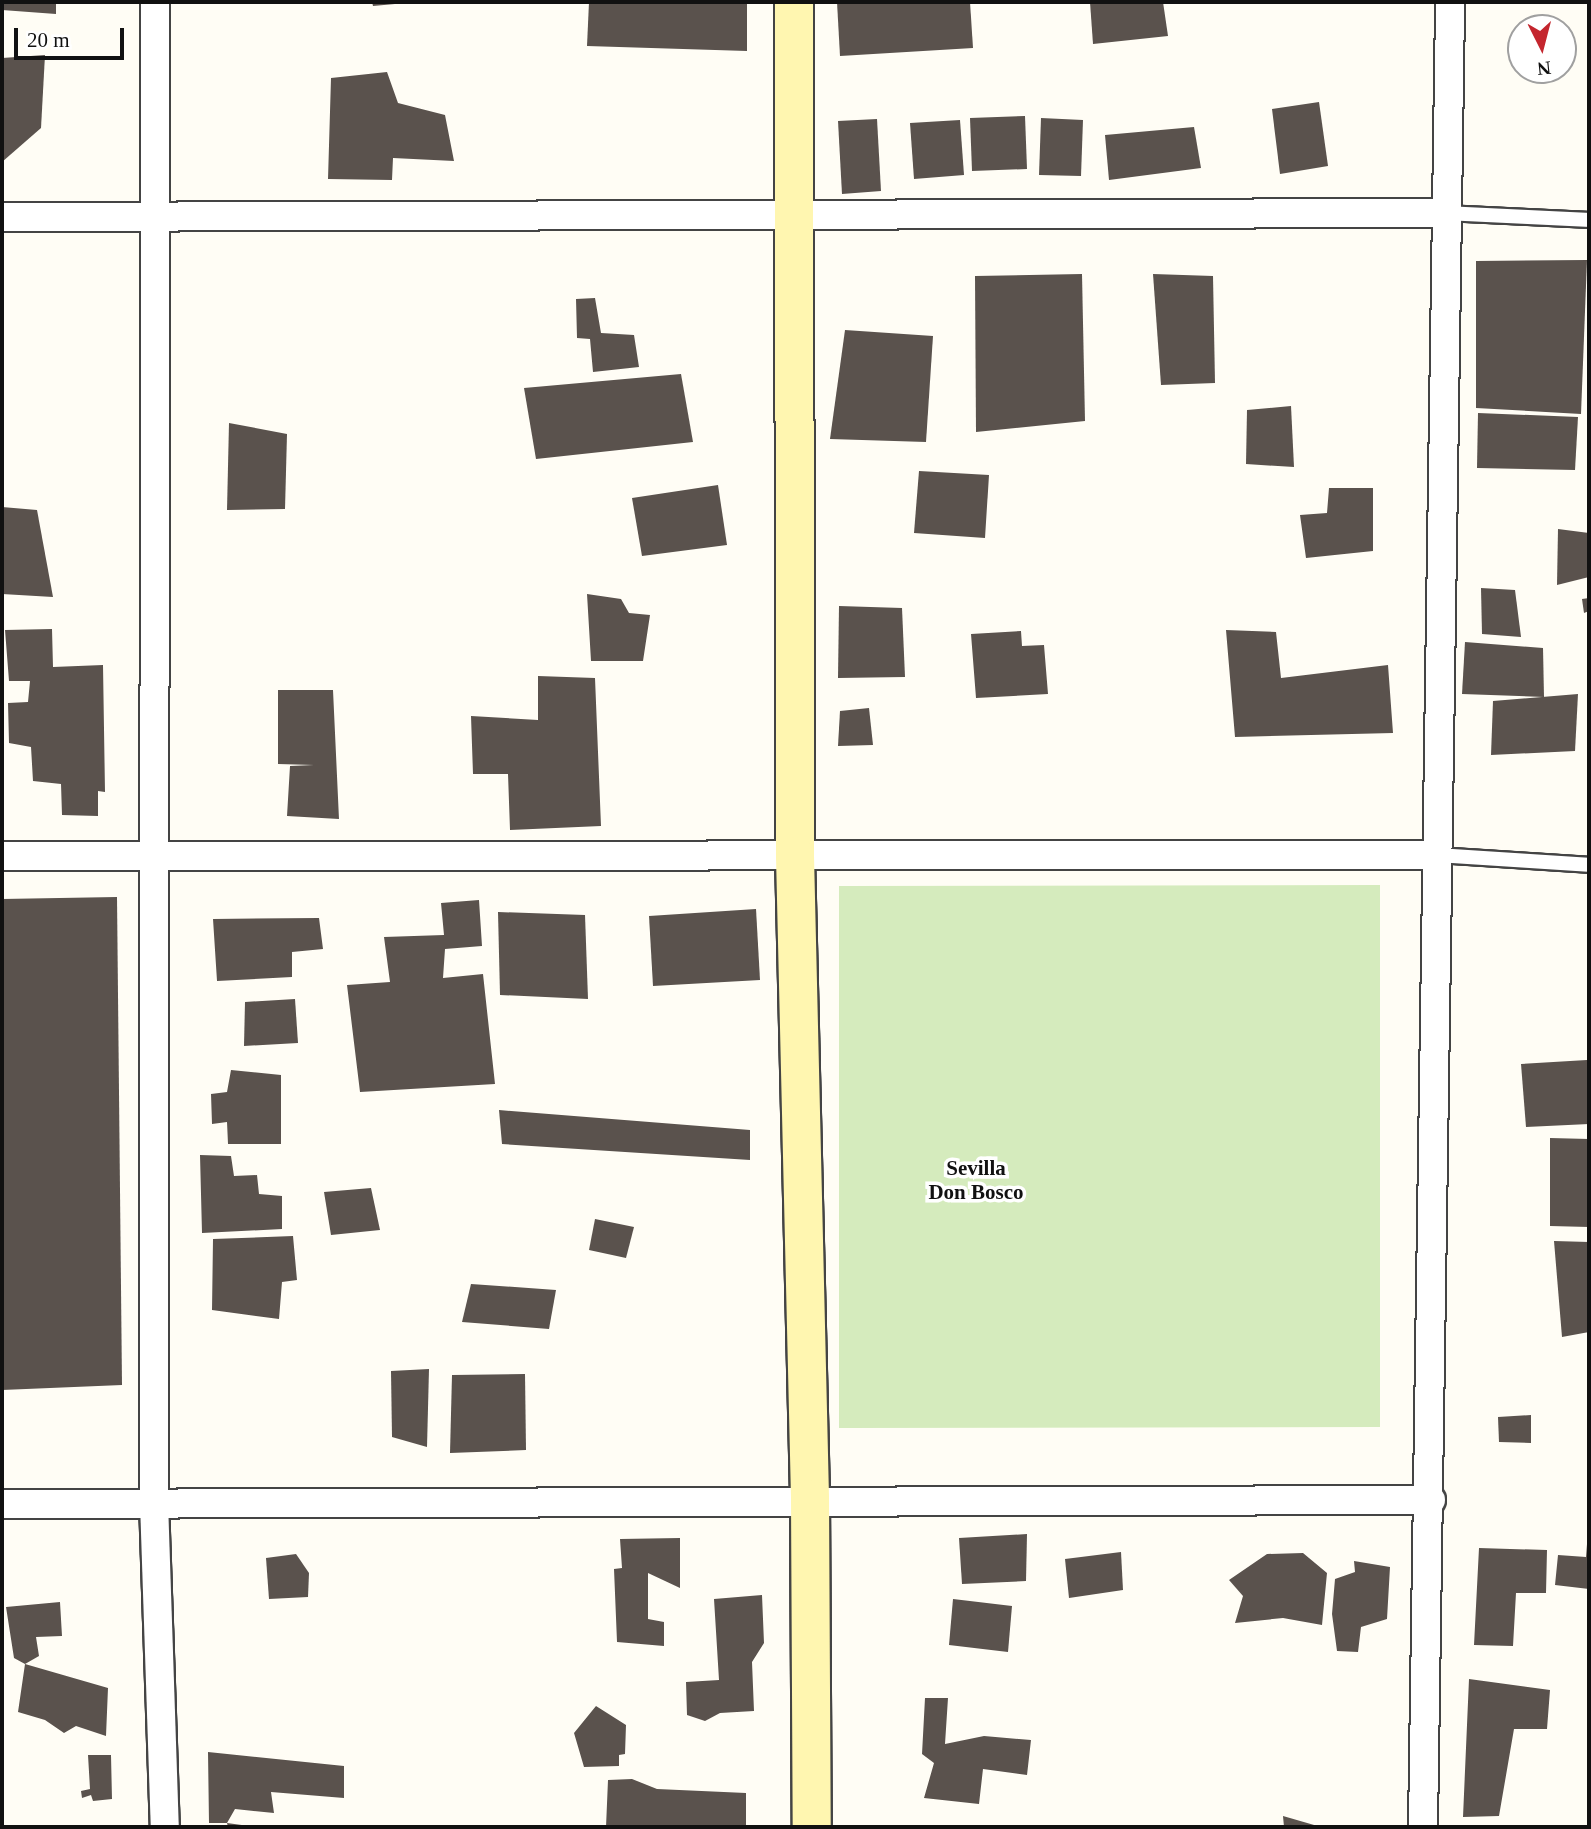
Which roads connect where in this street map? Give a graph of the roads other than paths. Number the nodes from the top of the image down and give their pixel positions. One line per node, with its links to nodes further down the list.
1 (155, 2): 6 (street)
2 (794, 2): 5 (street)
3 (1450, 2): 4 (street)
4 (1446, 213): 5 (street); 8 (lane); 10 (street)
5 (793, 215): 6 (street); 12 (street)
6 (155, 216): 7 (street); 9 (street)
7 (2, 217)
8 (1589, 220)
9 (155, 855): 11 (street); 12 (street); 16 (street)
10 (1436, 855): 12 (street); 13 (lane); 15 (street)
11 (2, 856)
12 (795, 856): 14 (street)
13 (1589, 865)
14 (810, 1499): 15 (street); 16 (street); 19 (street)
15 (1431, 1500): 20 (street)
16 (154, 1502): 17 (street); 18 (street)
17 (2, 1504)
18 (165, 1827)
19 (812, 1827)
20 (1423, 1827)

